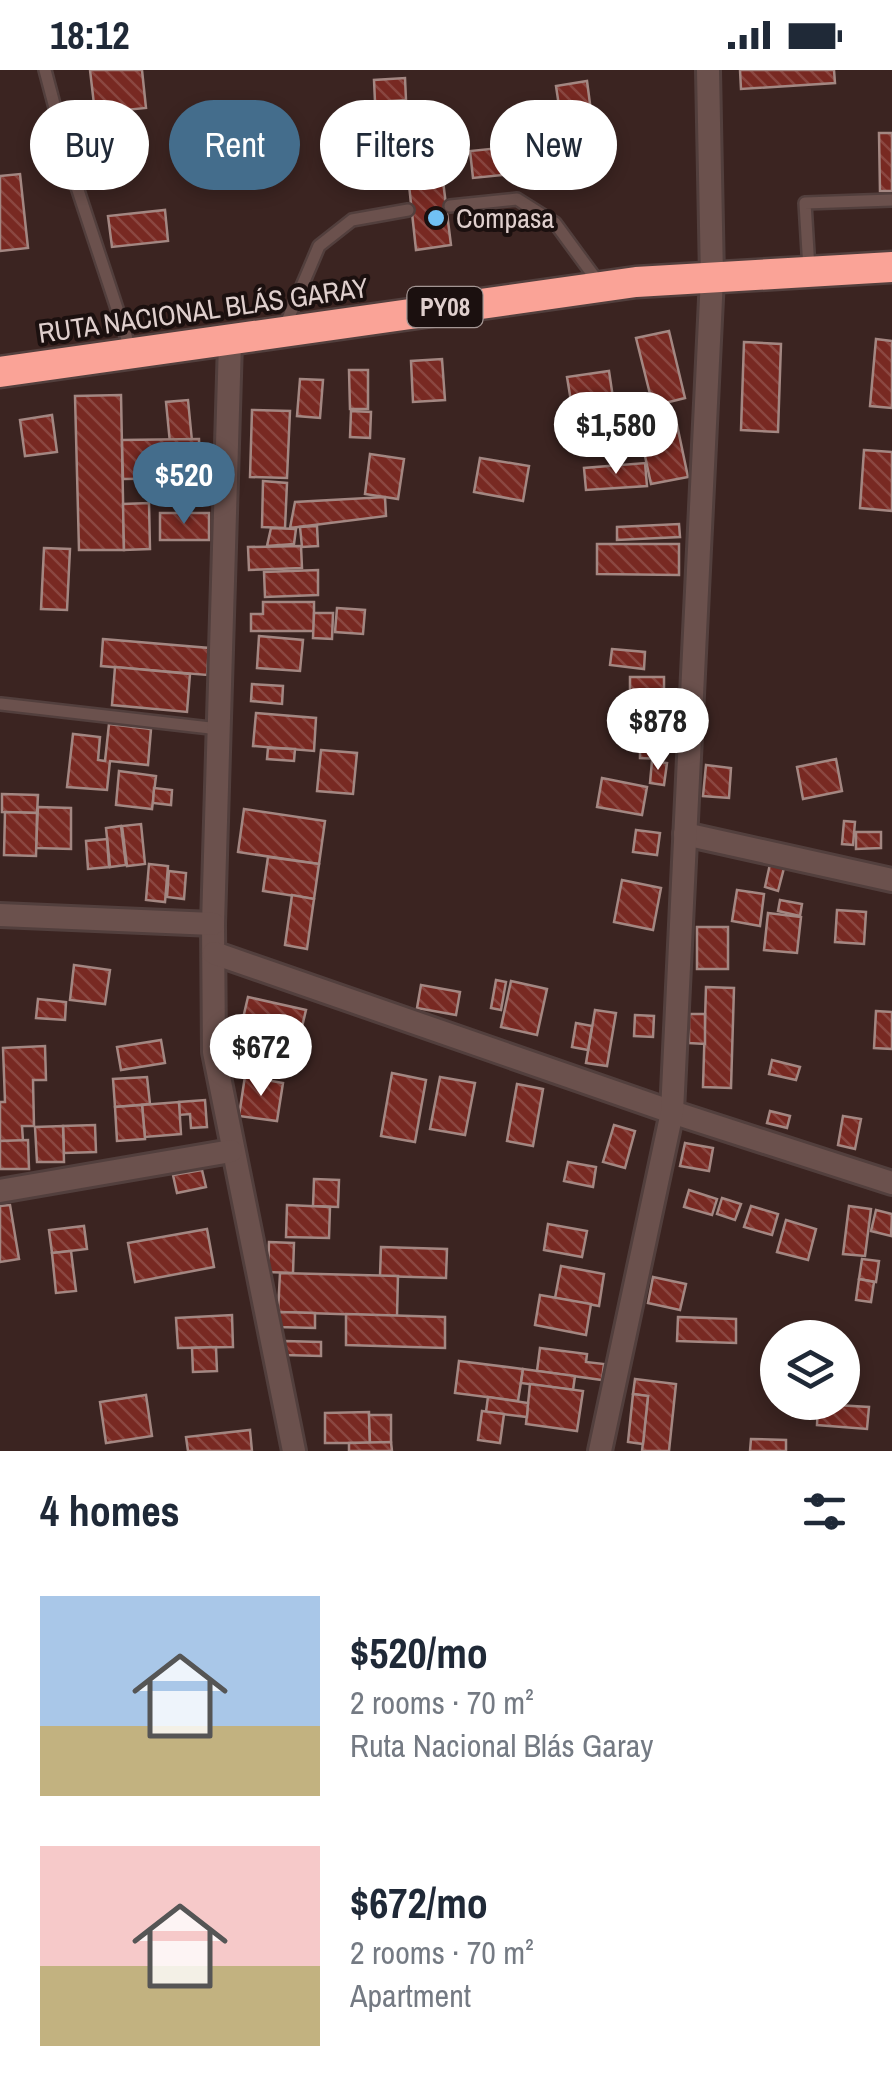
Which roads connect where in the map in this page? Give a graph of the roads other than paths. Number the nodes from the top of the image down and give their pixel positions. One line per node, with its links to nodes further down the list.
1 (45, 70): 12 (lane)
2 (708, 70): 8 (street)
3 (892, 200): 7 (lane)
4 (450, 206): 9 (lane)
5 (408, 210): 10 (lane)
6 (892, 267): 7 (highway, RUTA NACIONAL BLÁS GARAY / PY08)
7 (809, 269): 8 (highway, RUTA NACIONAL BLÁS GARAY / PY08)
8 (712, 278): 9 (highway, RUTA NACIONAL BLÁS GARAY / PY08); 16 (street)
9 (602, 287): 10 (highway, RUTA NACIONAL BLÁS GARAY / PY08)
10 (282, 336): 11 (highway, RUTA NACIONAL BLÁS GARAY / PY08)
11 (230, 342): 12 (highway, RUTA NACIONAL BLÁS GARAY / PY08); 15 (street)
12 (132, 355): 13 (highway, RUTA NACIONAL BLÁS GARAY / PY08)
13 (0, 372)
14 (2, 704): 15 (lane)
15 (219, 729): 19 (street)
16 (686, 834): 17 (street); 21 (street)
17 (892, 880)
18 (0, 915): 19 (street)
19 (214, 924): 20 (street)
20 (214, 952): 21 (street); 22 (street)
21 (672, 1112): 23 (street); 26 (street)
22 (231, 1151): 24 (street); 25 (street)
23 (892, 1182)
24 (0, 1190)
25 (294, 1451)
26 (600, 1451)

